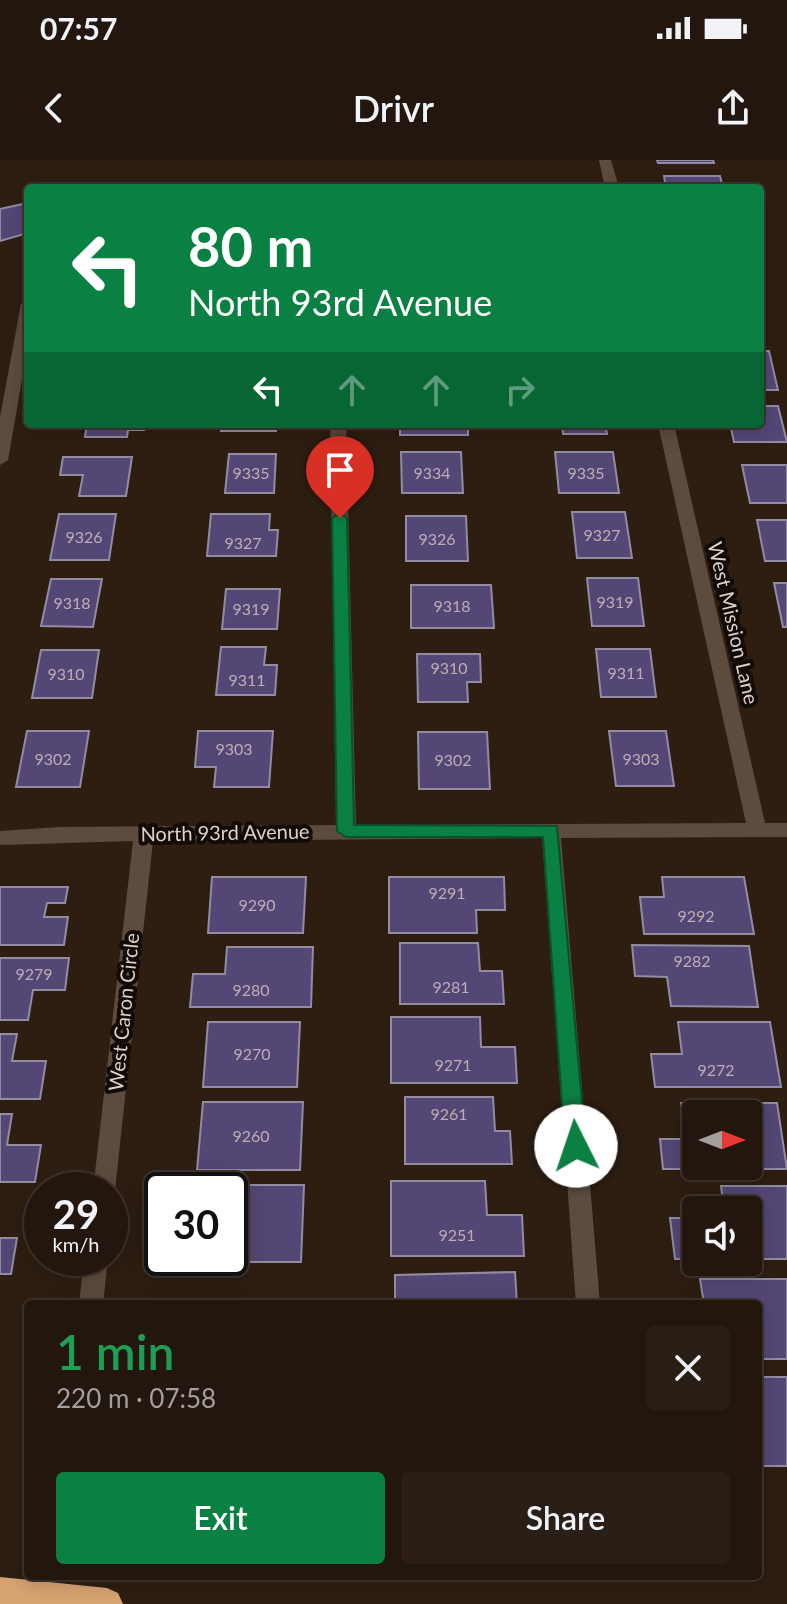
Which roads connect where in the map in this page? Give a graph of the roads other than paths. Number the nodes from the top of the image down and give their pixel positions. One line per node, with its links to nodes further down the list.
1 (605, 160): 2 (street)
2 (611, 184)
3 (24, 326): 6 (street)
4 (338, 428): 8 (street)
5 (667, 428): 10 (street, West Mission Lane)
6 (0, 460)
7 (787, 830): 10 (street, North 93rd Avenue)
8 (346, 831): 9 (street, North 93rd Avenue); 11 (street, North 93rd Avenue)
9 (551, 831): 10 (street, North 93rd Avenue); 16 (street)
10 (757, 831)
11 (144, 834): 12 (street, North 93rd Avenue); 13 (street, West Caron Circle)
12 (0, 838)
13 (106, 1172)
14 (94, 1276): 15 (street)
15 (91, 1300)
16 (588, 1300)
17 (0, 1593): 18 (highway)
18 (107, 1604)

